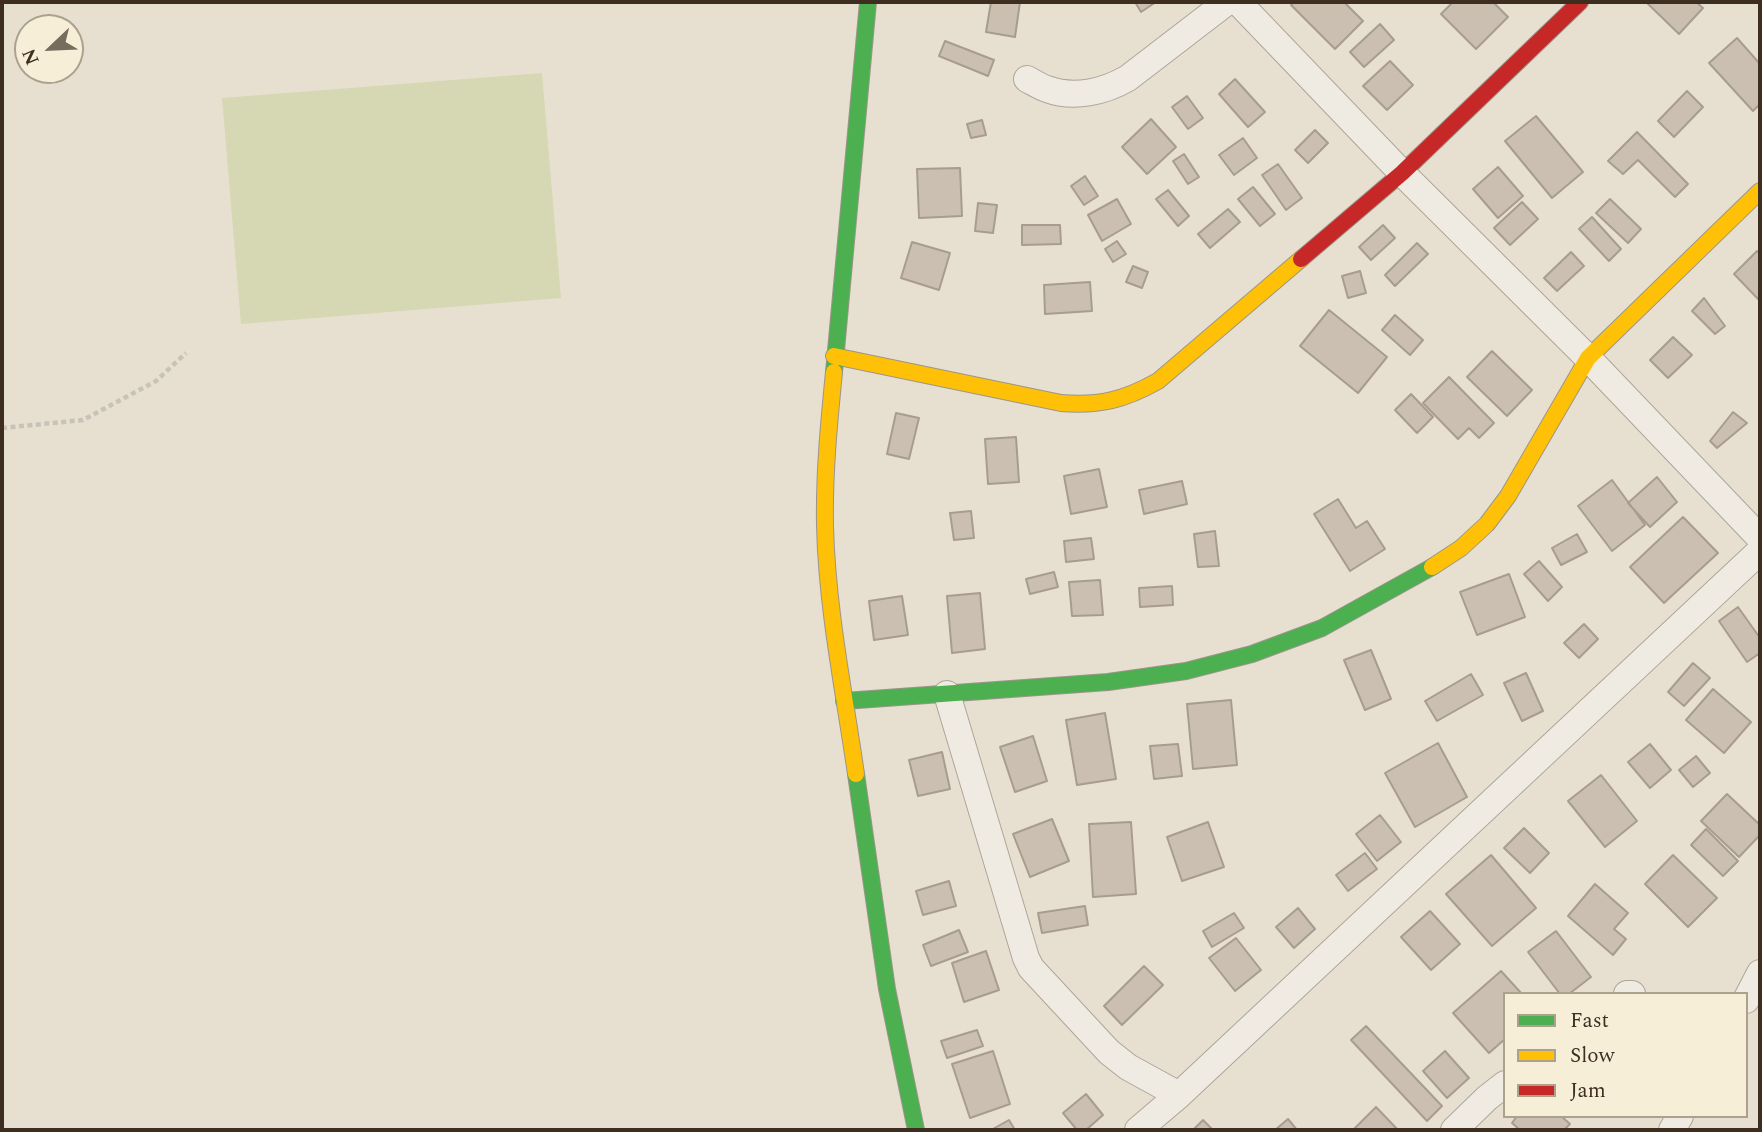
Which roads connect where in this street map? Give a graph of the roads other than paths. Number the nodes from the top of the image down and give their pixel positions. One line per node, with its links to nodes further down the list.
1 (868, 2): 8 (street)
2 (1227, 2): 5 (street)
3 (1238, 2): 6 (street)
4 (1580, 2): 6 (street)
5 (1027, 79)
6 (1402, 173): 8 (street); 9 (street)
7 (1760, 191): 9 (street)
8 (834, 356): 13 (street)
9 (1588, 358): 10 (street); 12 (street)
10 (1760, 538)
11 (1760, 551): 17 (street)
12 (947, 694): 13 (street); 17 (street)
13 (844, 701): 18 (street)
14 (1760, 973): 15 (street)
15 (1748, 996)
16 (1503, 1086): 20 (street)
17 (1179, 1095): 19 (street)
18 (916, 1130)
19 (1139, 1130)
20 (1454, 1130)

